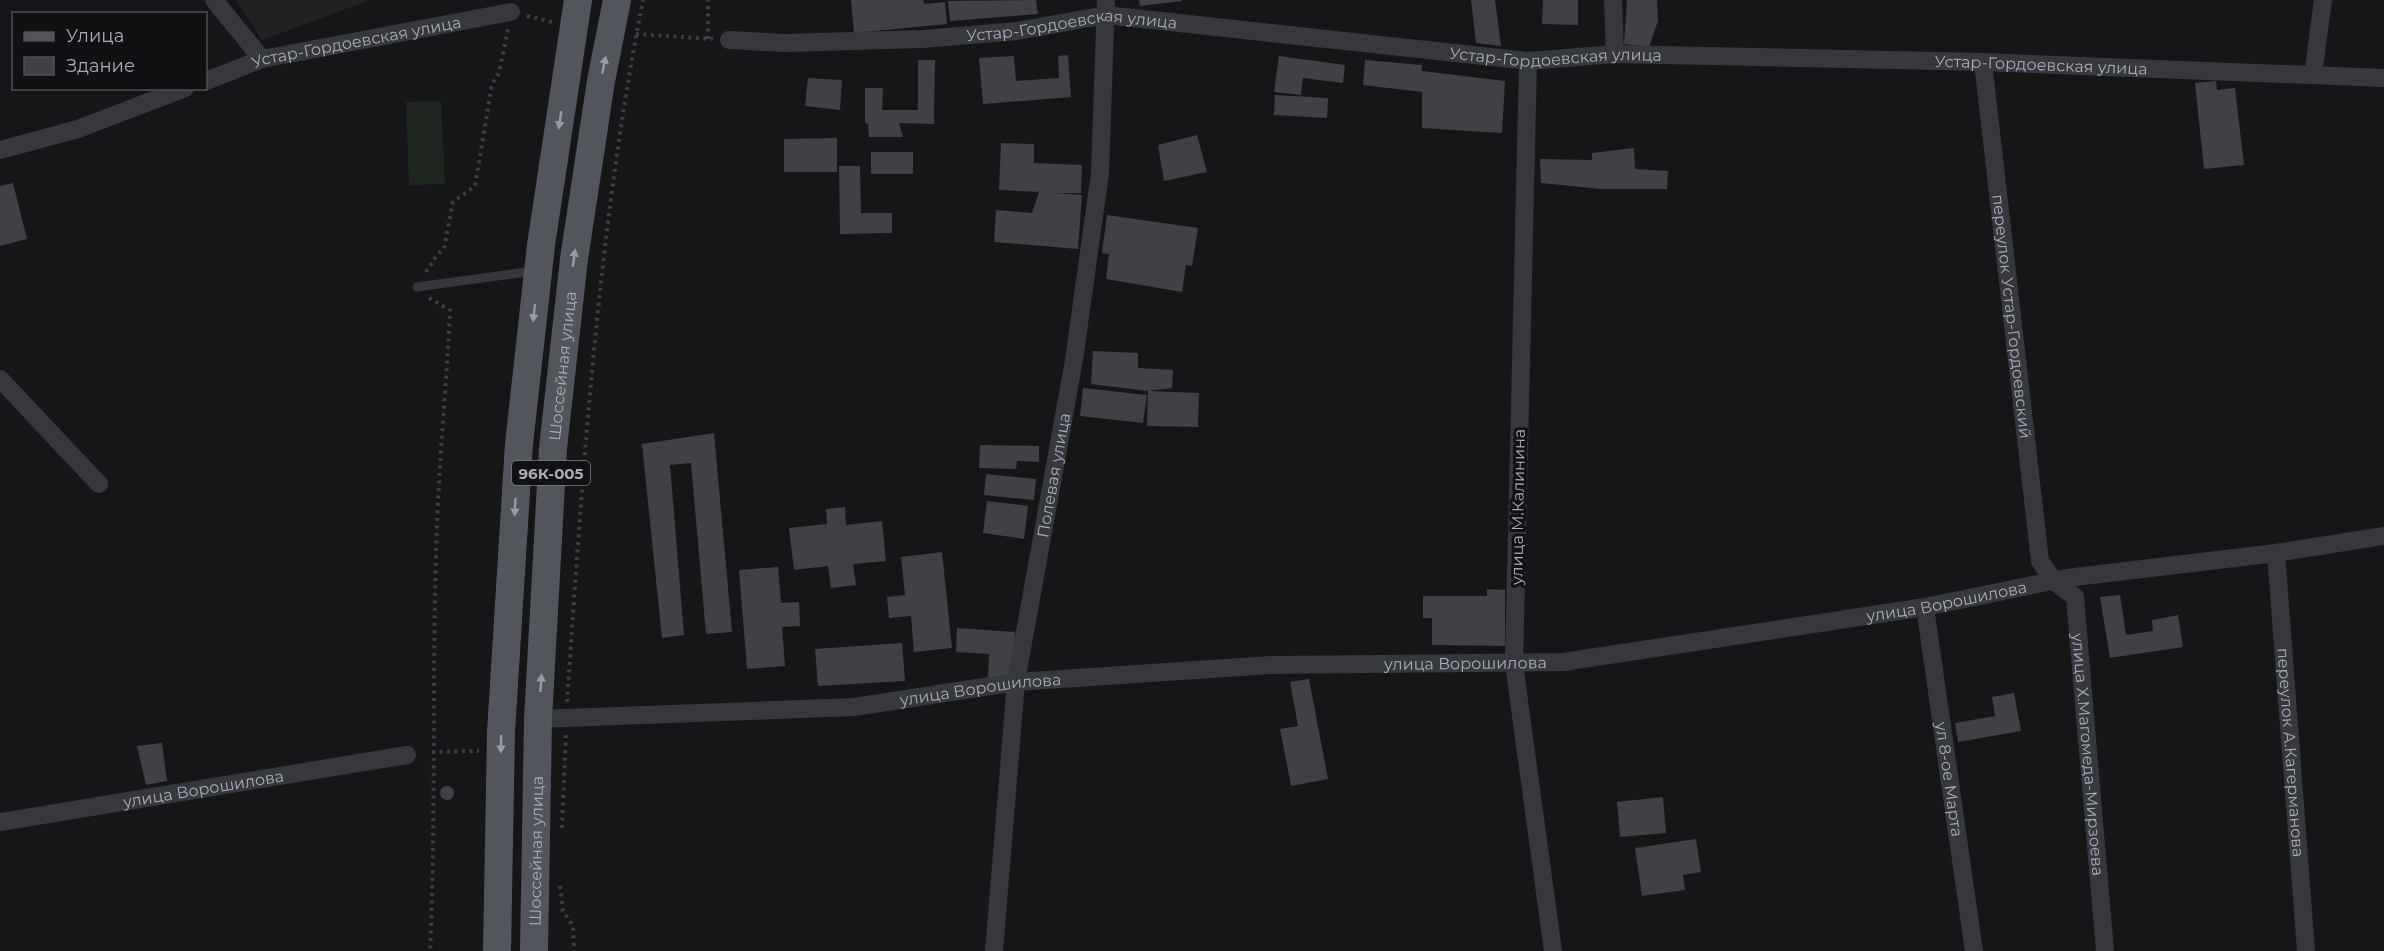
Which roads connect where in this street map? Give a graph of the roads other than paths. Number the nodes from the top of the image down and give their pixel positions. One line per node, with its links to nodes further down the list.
1 (214, 0): 10 (street)
2 (578, 0): 18 (main road, Шоссейная улица / 96К-005, one-way to 18)
3 (617, 0): 28 (main road, Шоссейная улица / 96К-005, one-way to 3)
4 (1613, 0): 9 (street)
5 (2323, 0): 13 (street)
6 (1106, 8): 8 (street, Устар-Гордоевская улица); 11 (street, Устар-Гордоевская улица); 27 (street, Полевая улица)
7 (511, 12): 10 (street, Устар-Гордоевская улица)
8 (729, 40)
9 (1615, 54): 11 (street, Устар-Гордоевская улица); 12 (street, Устар-Гордоевская улица)
10 (262, 59): 15 (street, Устар-Гордоевская улица)
11 (1528, 61): 26 (street, улица М.Калинина)
12 (1983, 62): 13 (street, Устар-Гордоевская улица); 24 (street, переулок Устар-Гордоевский)
13 (2313, 75): 14 (street, Устар-Гордоевская улица)
14 (2384, 78)
15 (207, 81)
16 (180, 90): 17 (street)
17 (0, 150)
18 (539, 270): 19 (lane); 31 (main road, Шоссейная улица / 96К-005, one-way to 31)
19 (417, 287)
20 (0, 379): 21 (street)
21 (99, 484)
22 (2384, 536): 23 (street, улица Ворошилова)
23 (2276, 553): 24 (street, улица Ворошилова); 37 (street, переулок А.Кагерманова)
24 (2050, 576): 25 (street, улица Ворошилова); 36 (street, улица Х.Магомеда-Мирзоева)
25 (1925, 608): 26 (street, улица Ворошилова); 35 (street, ул 8-ое Марта)
26 (1514, 664): 27 (street, улица Ворошилова); 34 (street, улица М.Калинина)
27 (1016, 682): 28 (street, улица Ворошилова); 33 (street, Полевая улица)
28 (538, 719): 32 (main road, Шоссейная улица / 96К-005)
29 (407, 754): 30 (street, улица Ворошилова)
30 (0, 822)
31 (497, 951)
32 (534, 951)
33 (994, 951)
34 (1553, 951)
35 (1974, 951)
36 (2105, 951)
37 (2306, 951)

